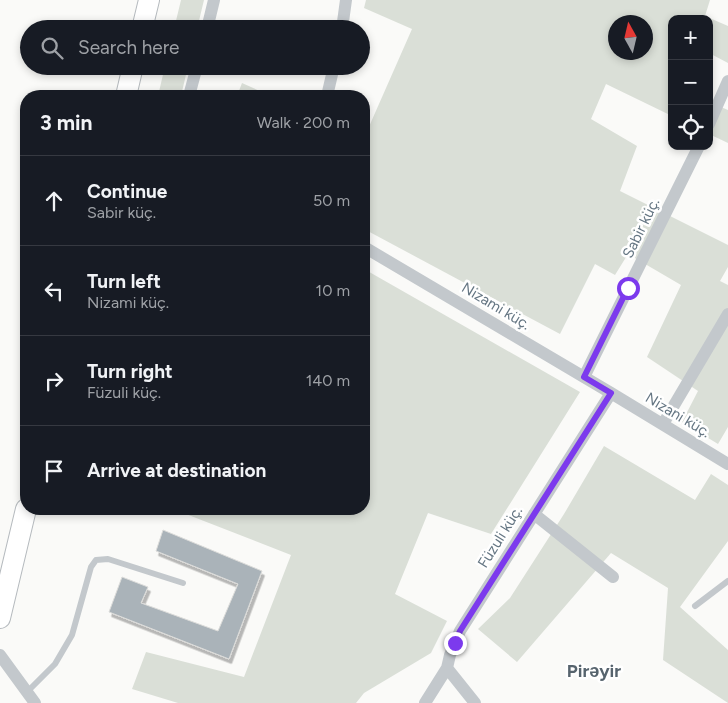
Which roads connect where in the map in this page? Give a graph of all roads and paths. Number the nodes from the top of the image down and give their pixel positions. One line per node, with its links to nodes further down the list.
1 (149, 0): 4 (main road)
2 (214, 0): 5 (street)
3 (346, 0): 6 (street)
4 (144, 20)
5 (209, 20)
6 (343, 20)
7 (131, 75): 11 (main road)
8 (195, 75): 12 (street)
9 (332, 75): 13 (street)
10 (728, 81): 14 (street)
11 (127, 90)
12 (191, 90)
13 (328, 90)
14 (713, 115)
15 (697, 150): 18 (street, Sabir küç.)
16 (370, 251): 18 (street, Nizami küç.)
17 (728, 314): 20 (street)
18 (584, 377): 19 (street, Nizami küç.)
19 (611, 393): 20 (street, Nizani küç.); 22 (street, Füzuli küç.)
20 (663, 424): 21 (street, Nizani küç.)
21 (728, 464)
22 (534, 514): 24 (street); 30 (street, Füzuli küç.)
23 (25, 515): 28 (main road)
24 (613, 577)
25 (728, 580): 27 (lane)
26 (183, 583): 31 (lane)
27 (695, 606)
28 (0, 618)
29 (0, 655): 31 (street)
30 (447, 668): 33 (street, Füzuli küç.); 34 (street)
31 (27, 692): 32 (street)
32 (35, 703)
33 (425, 703)
34 (475, 703)

